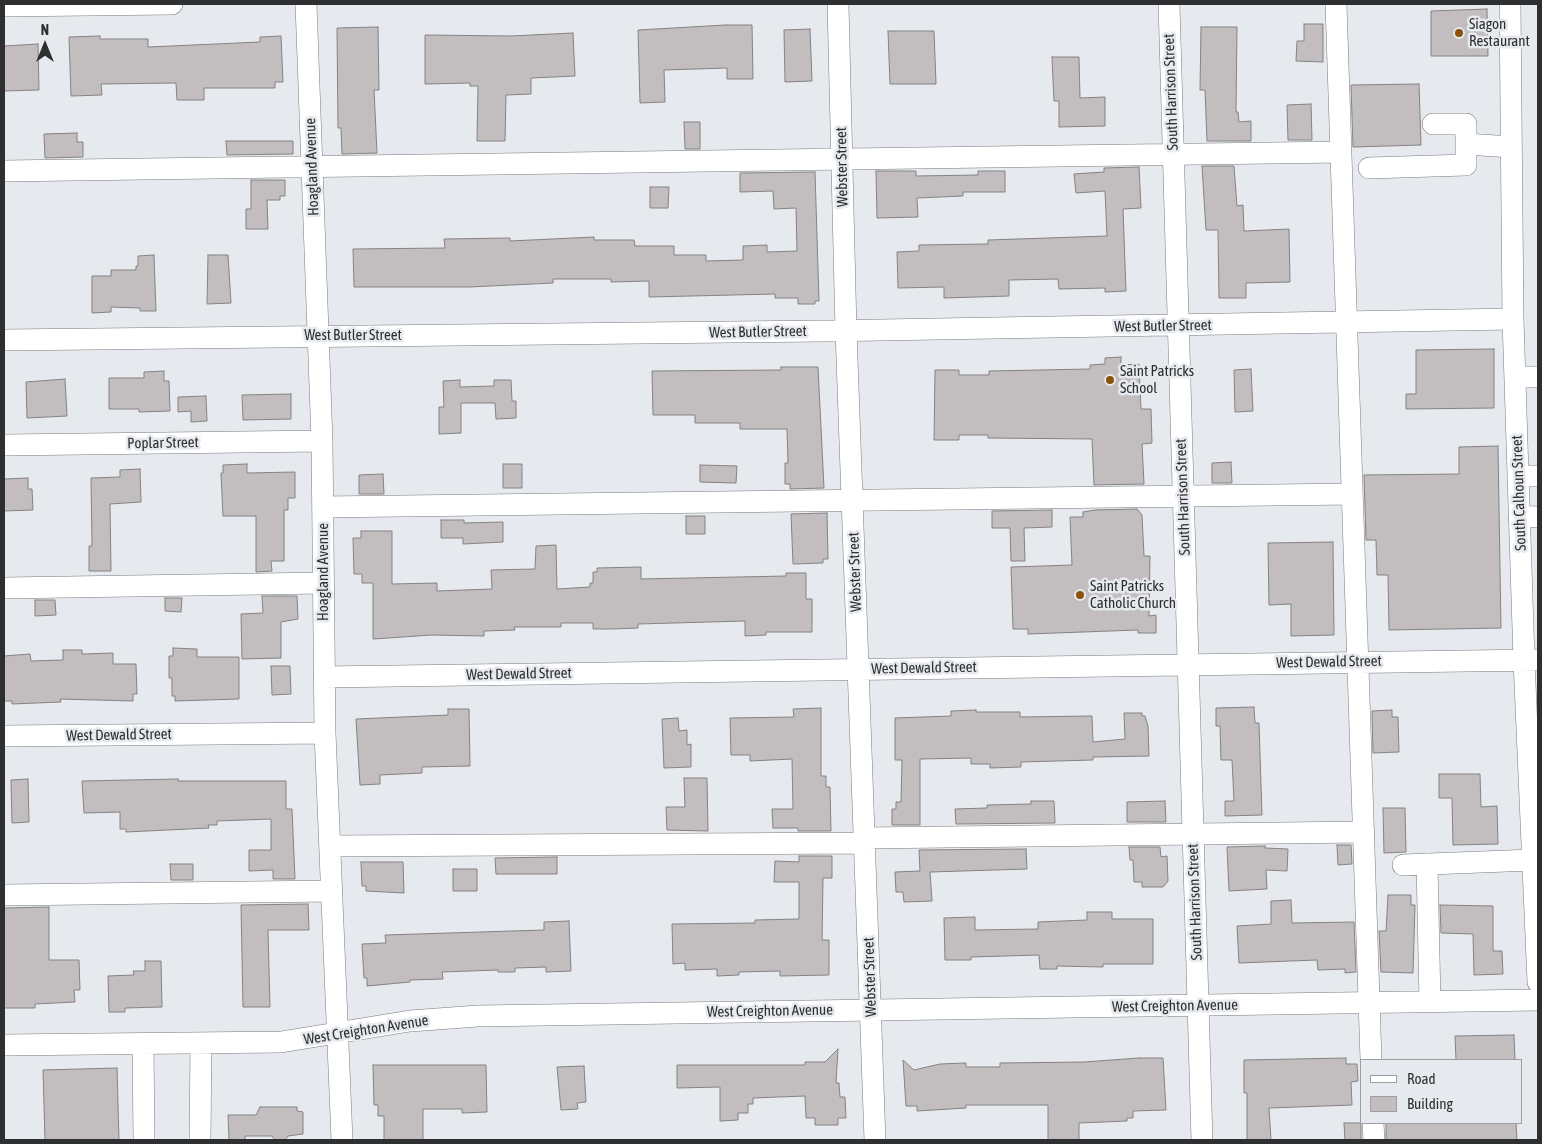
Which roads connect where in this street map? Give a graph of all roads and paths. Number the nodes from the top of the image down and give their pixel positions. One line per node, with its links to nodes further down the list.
1 (172, 4): 7 (street)
2 (306, 4): 14 (street, Hoagland Avenue)
3 (838, 4): 13 (street, Webster Street)
4 (1169, 4): 12 (street, South Harrison Street)
5 (1336, 4): 11 (street)
6 (1510, 4): 10 (street, South Calhoun Street)
7 (4, 6)
8 (1433, 124): 9 (street)
9 (1466, 144): 10 (street); 15 (street)
10 (1511, 148): 17 (street, South Calhoun Street)
11 (1341, 152): 12 (street); 18 (street)
12 (1173, 155): 13 (street); 19 (street, South Harrison Street)
13 (842, 159): 14 (street); 20 (street, Webster Street)
14 (312, 167): 16 (street); 21 (street, Hoagland Avenue)
15 (1369, 168)
16 (4, 171)
17 (1513, 319): 18 (street, West Butler Street); 23 (street, South Calhoun Street)
18 (1347, 323): 19 (street, West Butler Street); 28 (street)
19 (1178, 326): 20 (street, West Butler Street); 29 (street, South Harrison Street)
20 (846, 331): 21 (street, West Butler Street); 30 (street, Webster Street)
21 (318, 335): 22 (street, West Butler Street); 25 (street, Hoagland Avenue)
22 (4, 340)
23 (1515, 377): 24 (street); 27 (street, South Calhoun Street)
24 (1538, 378)
25 (322, 441): 26 (street, Poplar Street); 31 (street, Hoagland Avenue)
26 (4, 445)
27 (1528, 476): 32 (street, South Calhoun Street)
28 (1352, 494): 29 (street); 36 (street)
29 (1183, 497): 30 (street); 37 (street, South Harrison Street)
30 (852, 499): 31 (street); 38 (street, Webster Street)
31 (323, 506): 33 (street, Hoagland Avenue)
32 (1529, 517): 35 (street, South Calhoun Street)
33 (323, 583): 34 (street); 39 (street, Hoagland Avenue)
34 (4, 588)
35 (1531, 660): 36 (street, West Dewald Street); 46 (street, South Calhoun Street)
36 (1358, 662): 37 (street, West Dewald Street); 42 (street)
37 (1188, 663): 38 (street, West Dewald Street); 43 (street, South Harrison Street)
38 (859, 669): 39 (street, West Dewald Street); 44 (street, Webster Street)
39 (324, 678): 40 (street, Hoagland Avenue)
40 (324, 733): 41 (street, West Dewald Street); 45 (street, Hoagland Avenue)
41 (4, 736)
42 (1364, 832): 43 (street); 54 (street)
43 (1193, 836): 44 (street); 55 (street, South Harrison Street)
44 (865, 840): 45 (street); 56 (street, Webster Street)
45 (330, 846): 49 (street, Hoagland Avenue)
46 (1533, 860): 47 (street); 51 (street, South Calhoun Street)
47 (1427, 864): 48 (street); 53 (street)
48 (1403, 865)
49 (332, 892): 50 (street); 57 (street, Hoagland Avenue)
50 (4, 894)
51 (1538, 982)
52 (1538, 1000): 53 (street, West Creighton Avenue)
53 (1430, 1002): 54 (street, West Creighton Avenue)
54 (1369, 1003): 55 (street, West Creighton Avenue); 61 (street)
55 (1198, 1006): 56 (street, West Creighton Avenue); 67 (street, South Harrison Street)
56 (871, 1009): 57 (street, West Creighton Avenue); 66 (street, Webster Street)
57 (338, 1031): 59 (street, West Creighton Avenue); 65 (street, Hoagland Avenue)
58 (143, 1044): 59 (street, West Creighton Avenue); 60 (street, West Creighton Avenue); 63 (street)
59 (201, 1044): 64 (street)
60 (4, 1045)
61 (1371, 1059)
62 (1373, 1124): 68 (street)
63 (144, 1140)
64 (200, 1140)
65 (342, 1140)
66 (875, 1140)
67 (1202, 1140)
68 (1374, 1140)

